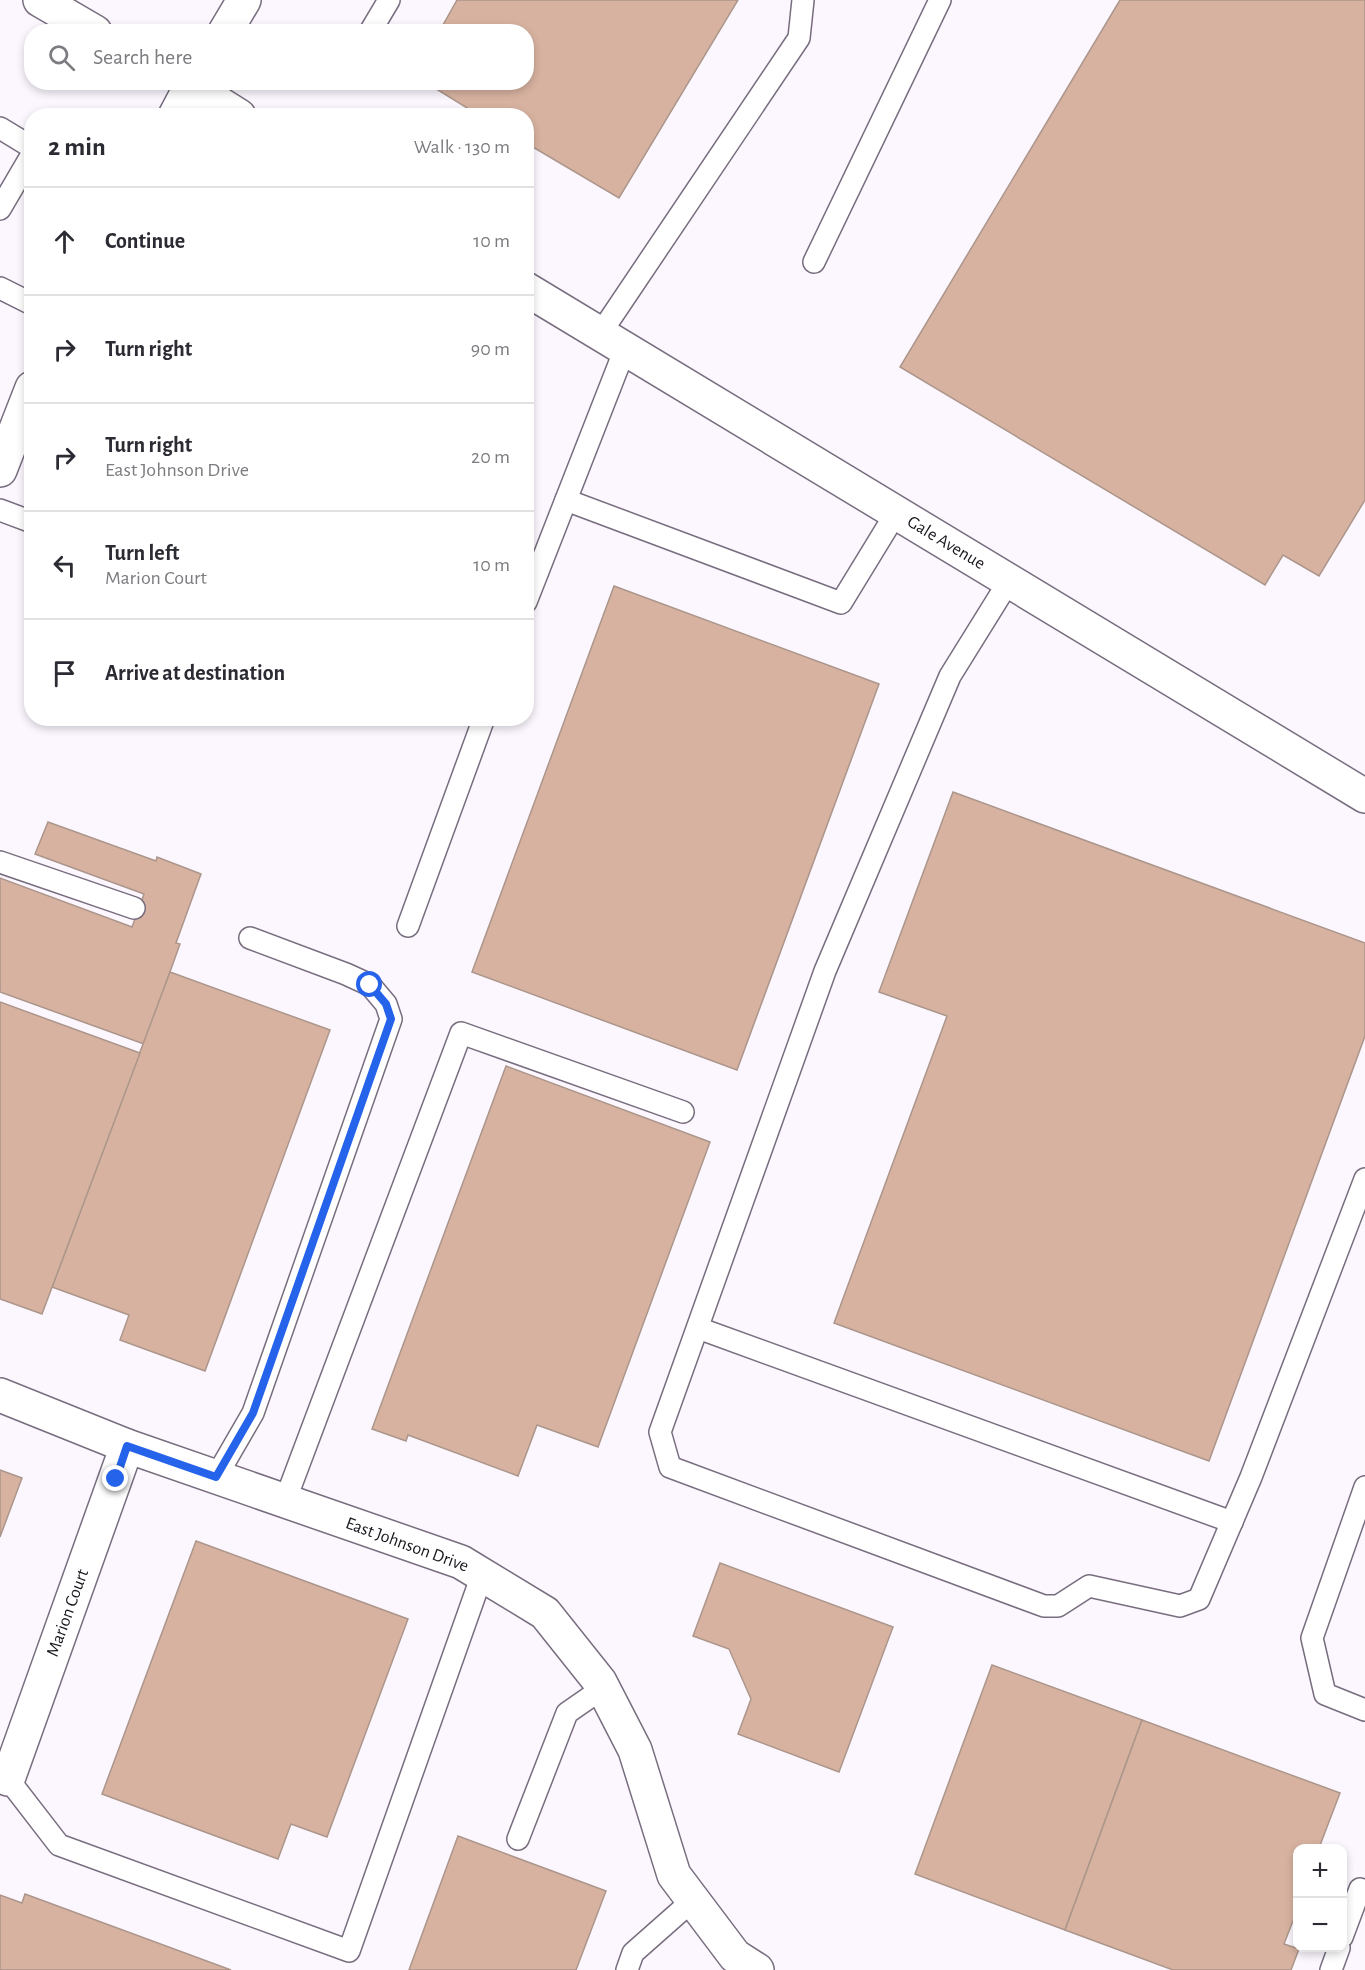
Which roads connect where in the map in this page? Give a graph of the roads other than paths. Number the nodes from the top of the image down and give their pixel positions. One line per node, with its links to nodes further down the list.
1 (40, 0): 6 (street)
2 (244, 0): 7 (street)
3 (389, 0): 8 (lane)
4 (803, 0): 21 (lane)
5 (940, 0): 17 (lane)
6 (81, 24)
7 (230, 24)
8 (375, 24)
9 (186, 90): 11 (street)
10 (198, 90): 12 (street)
11 (178, 108)
12 (226, 108)
13 (0, 128): 14 (lane)
14 (24, 144)
15 (24, 167): 16 (lane)
16 (0, 209)
17 (814, 262)
18 (0, 288): 20 (lane)
19 (534, 297): 21 (street, Gale Avenue)
20 (24, 300)
21 (612, 341): 24 (lane); 26 (street, Gale Avenue)
22 (24, 407): 23 (street)
23 (2, 460)
24 (566, 500): 26 (lane); 29 (lane)
25 (0, 510): 27 (lane)
26 (897, 513): 28 (street, Gale Avenue)
27 (24, 519)
28 (1009, 580): 31 (street, Gale Avenue); 38 (lane)
29 (534, 582)
30 (481, 726): 34 (lane)
31 (1365, 796)
32 (0, 862): 33 (lane)
33 (134, 908)
34 (408, 926)
35 (250, 938): 41 (lane)
36 (683, 1112): 43 (lane)
37 (1365, 1179): 44 (lane)
38 (698, 1328): 44 (lane); 44 (lane)
39 (0, 1395): 40 (street, East Johnson Drive)
40 (127, 1446): 41 (street, East Johnson Drive); 48 (street, Marion Court)
41 (216, 1477): 43 (street, East Johnson Drive)
42 (1365, 1487): 47 (lane)
43 (285, 1501): 45 (street, East Johnson Drive)
44 (1232, 1522)
45 (482, 1575): 46 (street, East Johnson Drive); 54 (lane)
46 (603, 1688): 49 (lane); 51 (street, East Johnson Drive)
47 (1365, 1710)
48 (3, 1780): 54 (lane)
49 (518, 1839)
50 (1360, 1889): 52 (lane)
51 (693, 1900): 55 (lane); 56 (street, East Johnson Drive)
52 (1347, 1924)
53 (1337, 1952): 57 (lane)
54 (346, 1961)
55 (627, 1970)
56 (757, 1970)
57 (1331, 1970)

